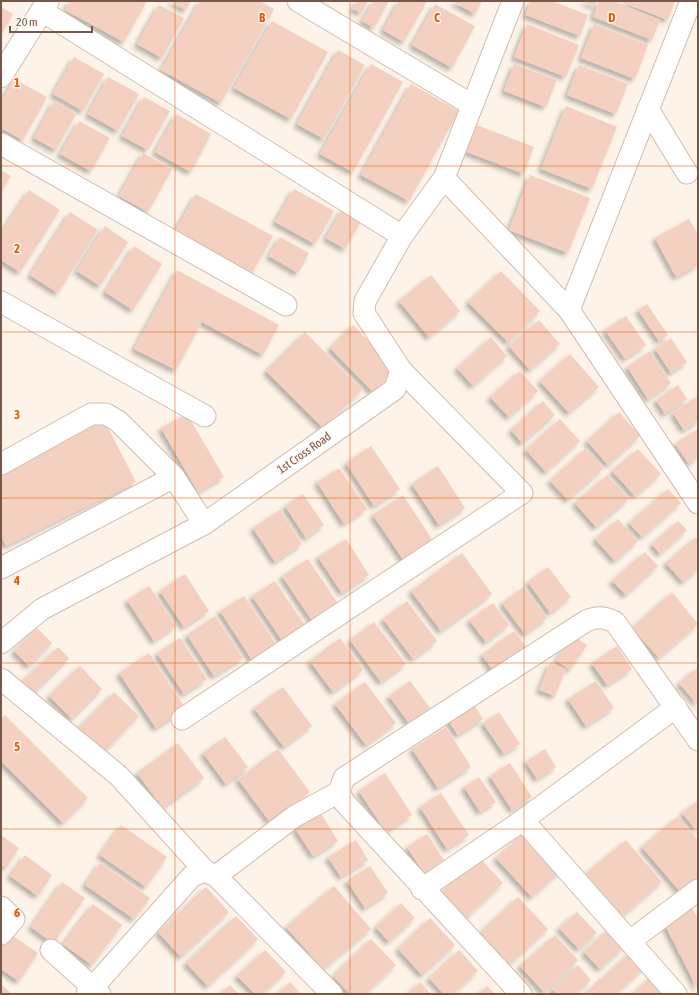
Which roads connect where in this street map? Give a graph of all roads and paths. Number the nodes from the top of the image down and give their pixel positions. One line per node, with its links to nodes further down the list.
1 (298, 1): 6 (street)
2 (513, 1): 6 (street)
3 (691, 1): 7 (street)
4 (45, 6): 5 (street); 11 (street)
5 (1, 76)
6 (472, 105): 10 (street)
7 (648, 109): 9 (street); 14 (street)
8 (1, 144): 13 (street)
9 (687, 173)
10 (444, 178): 11 (street); 14 (street)
11 (402, 236): 15 (street)
12 (1, 302): 16 (street)
13 (286, 305)
14 (569, 310): 19 (street)
15 (401, 370): 20 (street, 1st Cross Road); 25 (street)
16 (205, 416)
17 (1, 464): 18 (street)
18 (174, 477): 20 (street); 21 (street)
19 (698, 503)
20 (204, 524): 22 (street, 1st Cross Road)
21 (1, 568)
22 (1, 643)
23 (1, 679): 29 (street)
24 (676, 707): 26 (street); 27 (street); 28 (street)
25 (182, 719)
26 (698, 740)
27 (339, 792): 29 (street); 30 (street)
28 (523, 820): 30 (street); 34 (street)
29 (210, 873): 36 (street); 37 (street)
30 (422, 889): 38 (street)
31 (698, 890): 34 (street)
32 (1, 907): 33 (street)
33 (1, 934)
34 (630, 941): 39 (street)
35 (51, 950): 36 (street)
36 (93, 992)
37 (332, 994)
38 (521, 994)
39 (676, 994)

